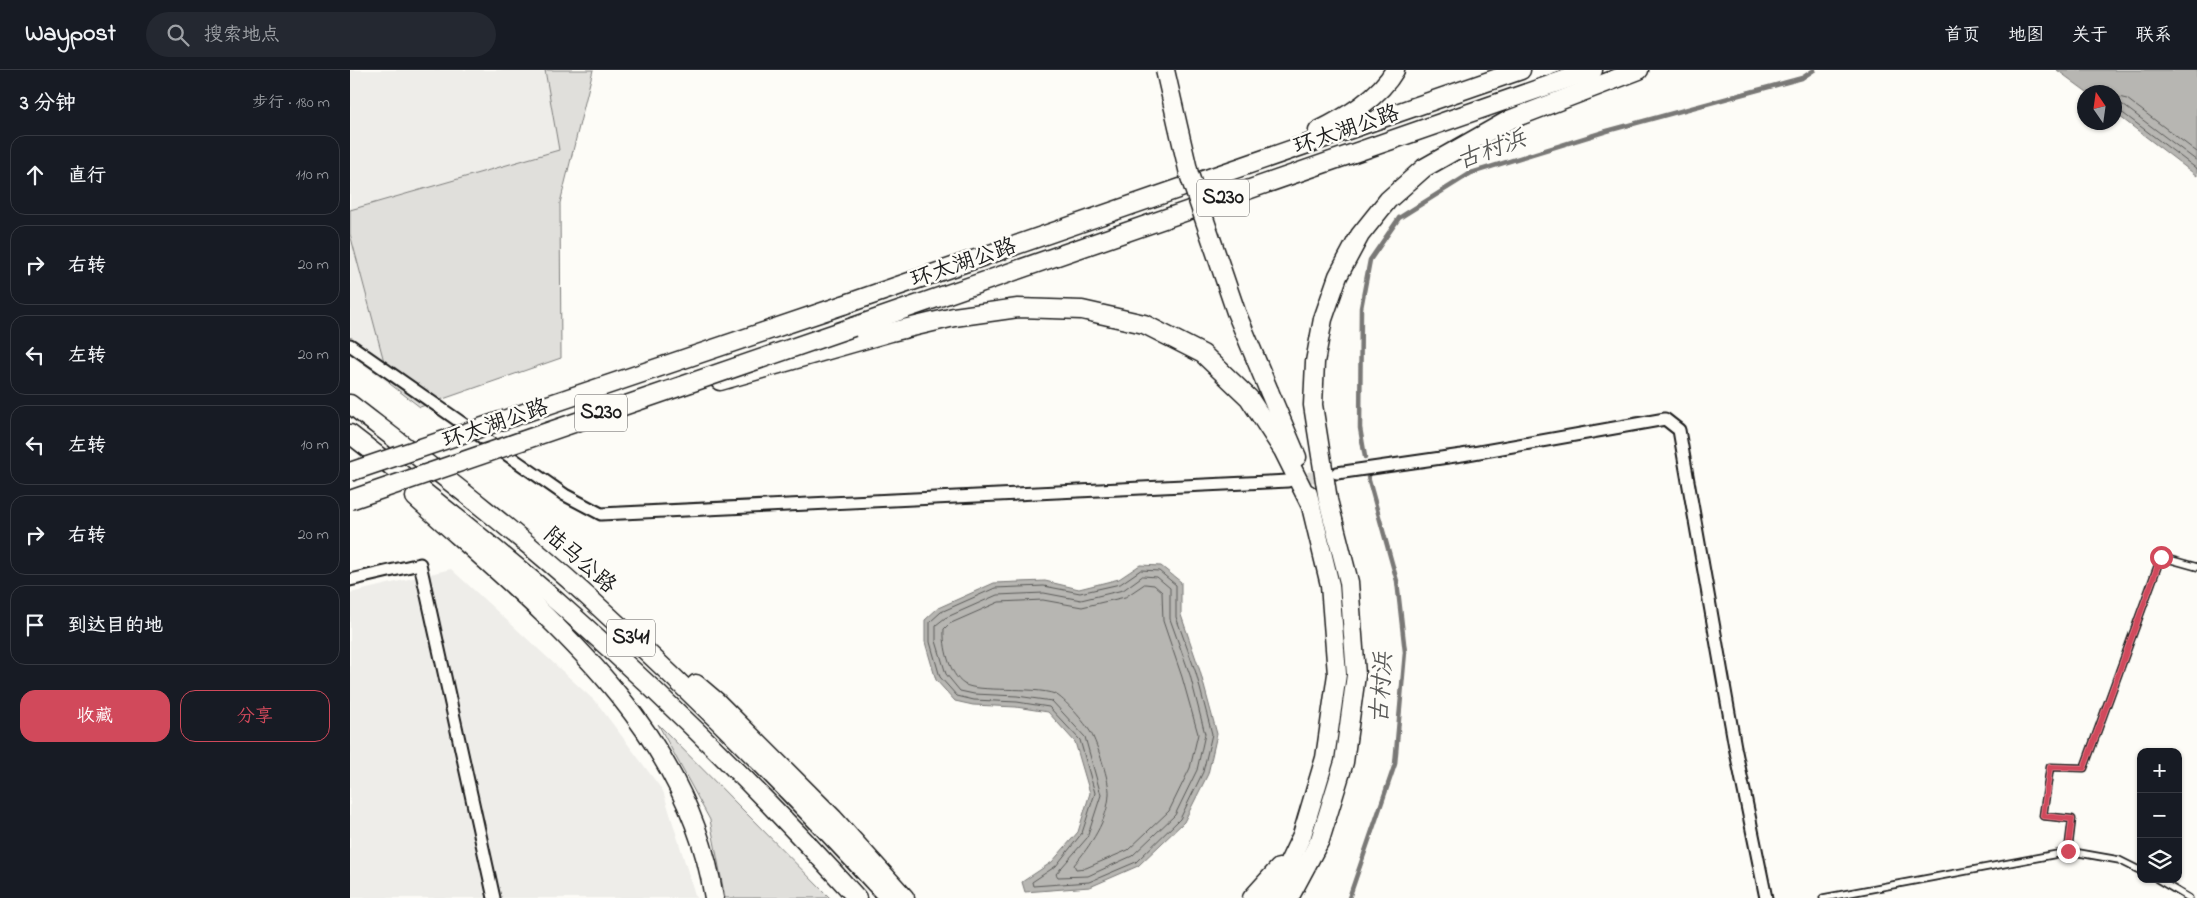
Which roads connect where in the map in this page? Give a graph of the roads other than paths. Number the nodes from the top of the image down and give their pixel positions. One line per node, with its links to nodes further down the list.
1 (1165, 70): 10 (highway, bridge)
2 (1177, 70): 10 (highway)
3 (1395, 70): 7 (highway)
4 (1521, 70): 7 (highway, 环太湖公路 / S230)
5 (1593, 70): 8 (highway, 环太湖公路 / S230)
6 (1639, 70): 18 (highway)
7 (945, 270): 14 (highway, 环太湖公路 / S230, bridge)
8 (855, 335): 17 (highway, 环太湖公路 / S230, bridge); 19 (highway)
9 (350, 344): 16 (street)
10 (1274, 388): 18 (highway); 19 (highway)
11 (350, 404): 20 (highway, 陆马公路 / S341)
12 (350, 434): 29 (highway, 陆马公路 / S341)
13 (350, 438): 28 (highway)
14 (350, 472)
15 (1337, 473): 35 (street)
16 (1288, 481)
17 (350, 500)
18 (1328, 500): 34 (highway)
19 (1310, 504): 23 (highway)
20 (552, 566): 30 (highway, 陆马公路 / S341); 31 (highway)
21 (2197, 567): 24 (lane)
22 (350, 580): 27 (street)
23 (1302, 834): 32 (highway); 33 (highway)
24 (2068, 851): 25 (lane); 36 (lane)
25 (2137, 869)
26 (2164, 883): 37 (lane)
27 (494, 898)
28 (714, 898)
29 (856, 898)
30 (889, 898)
31 (905, 898)
32 (1252, 898)
33 (1272, 898)
34 (1289, 898)
35 (1766, 898)
36 (1823, 898)
37 (2188, 898)

